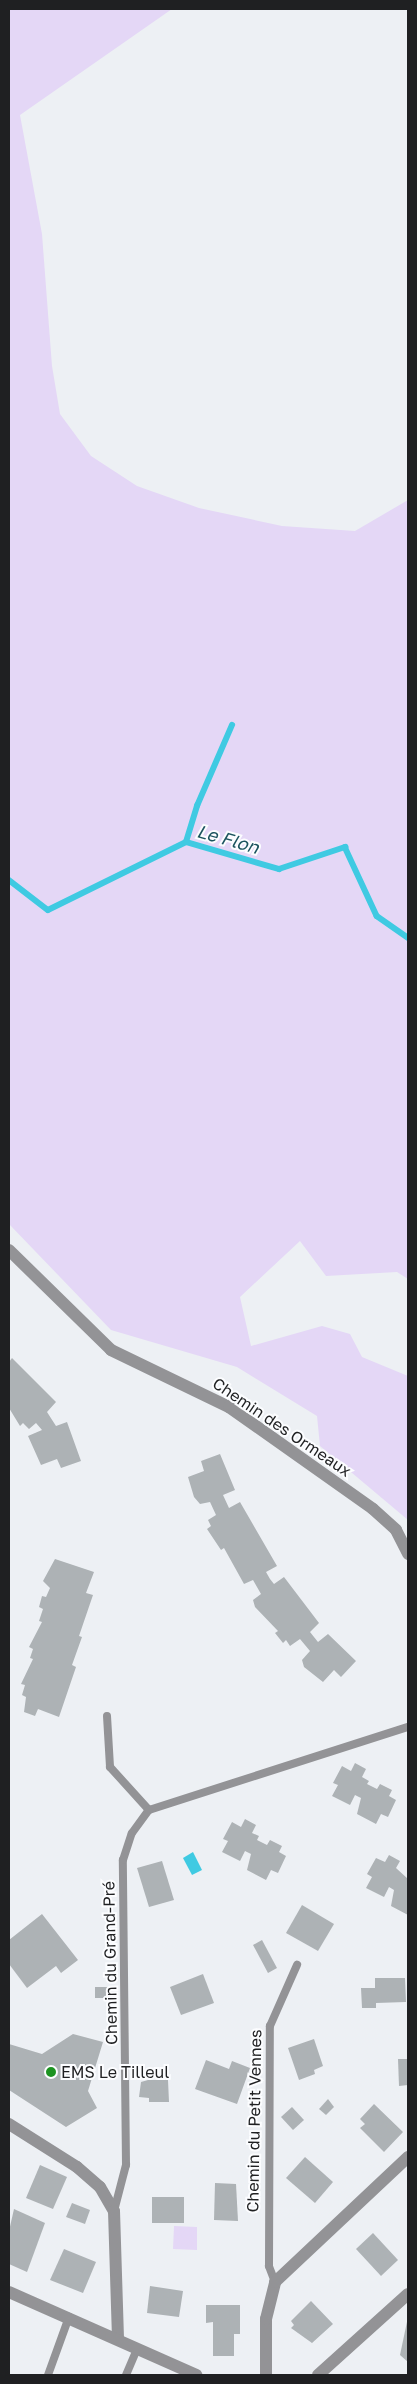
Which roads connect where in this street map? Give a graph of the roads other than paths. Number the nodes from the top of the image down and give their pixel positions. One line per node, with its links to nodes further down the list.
1 (9, 1250): 2 (street, Chemin des Ormeaux)
2 (408, 1554)
3 (106, 1716): 5 (lane)
4 (408, 1726): 5 (lane)
5 (149, 1810): 9 (lane, Chemin du Grand-Pré)
6 (297, 1965): 10 (lane, Chemin du Petit Vennes)
7 (9, 2124): 9 (street)
8 (408, 2157): 10 (street)
9 (114, 2211): 14 (street)
10 (275, 2282): 19 (street, Chemin du Petit Vennes)
11 (9, 2292): 13 (street)
12 (408, 2294): 20 (street)
13 (69, 2317): 14 (street); 16 (lane)
14 (118, 2339): 15 (street)
15 (137, 2349): 17 (lane); 18 (street)
16 (48, 2375)
17 (126, 2375)
18 (196, 2375)
19 (266, 2375)
20 (318, 2375)

